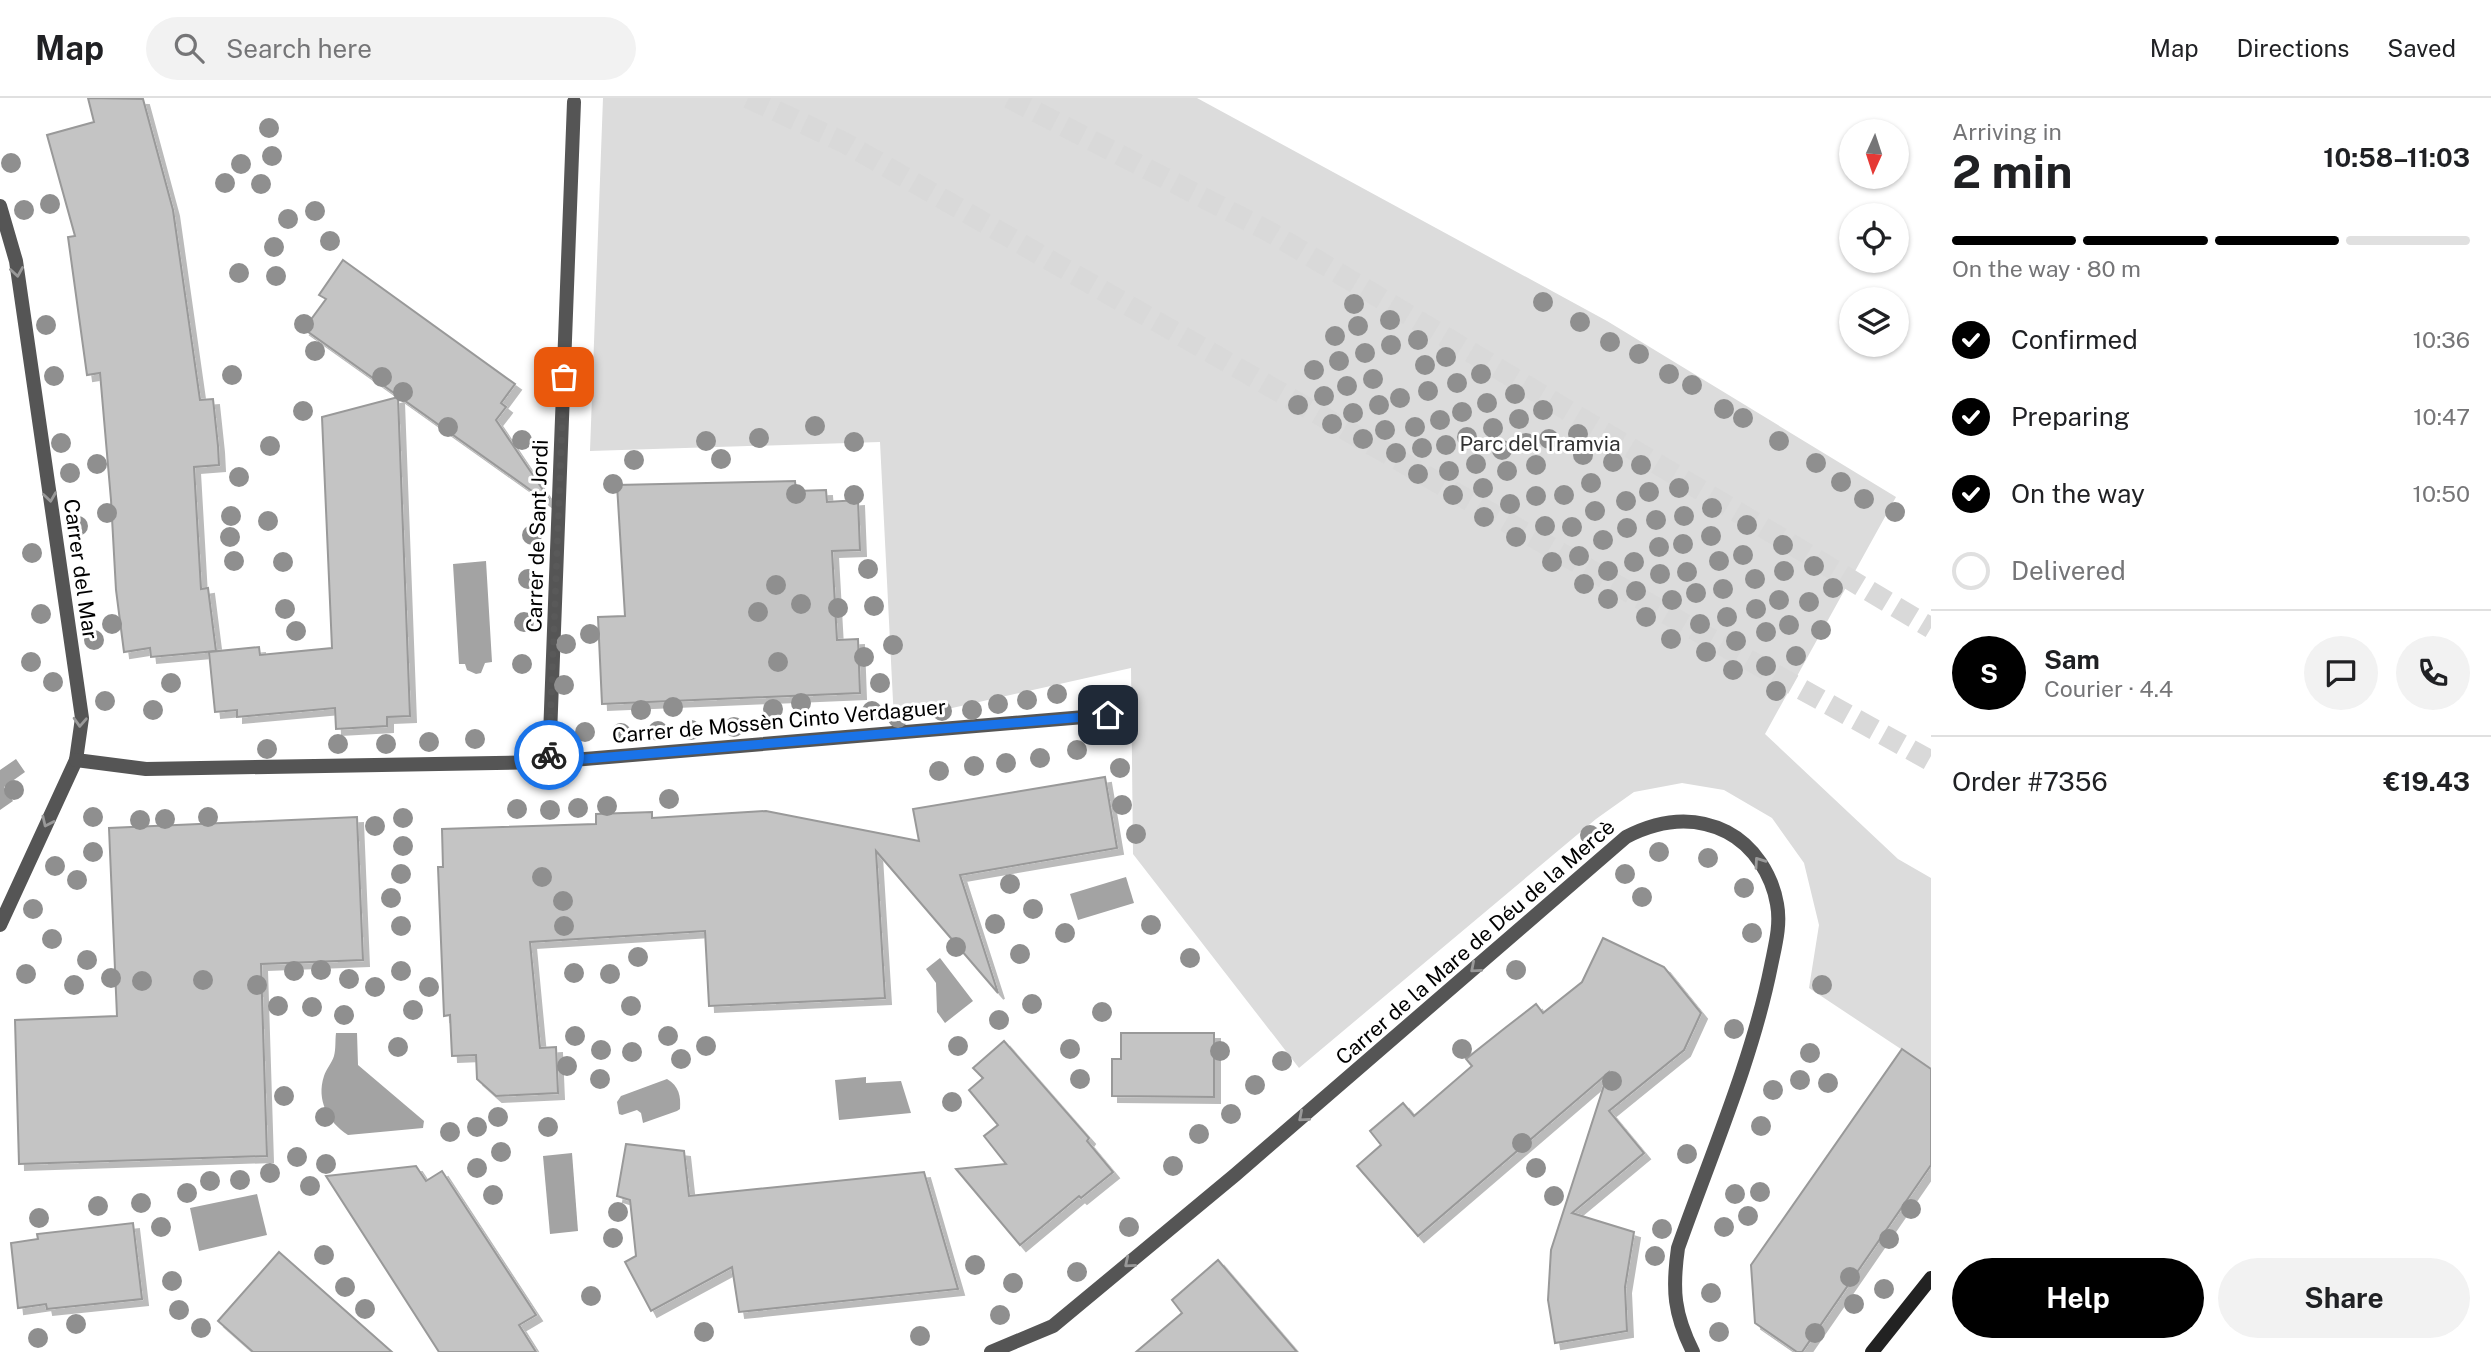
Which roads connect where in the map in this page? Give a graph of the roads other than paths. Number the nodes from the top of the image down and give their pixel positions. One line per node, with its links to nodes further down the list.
1 (575, 102): 5 (street, Carrer de Sant Jordi)
2 (0, 206): 4 (street, Carrer del Mar, one-way to 4)
3 (1108, 715): 5 (street, Carrer de Mossèn Cinto Verdaguer)
4 (76, 760): 5 (street, Carrer de Mossèn Cinto Verdaguer); 6 (street, Carrer del Mar, one-way to 6)
5 (549, 762)
6 (0, 925)
7 (1931, 1278): 10 (street)
8 (991, 1352): 9 (street, Carrer de la Mare de Déu de la Mercè, one-way to 8)
9 (1693, 1352)
10 (1872, 1352)

